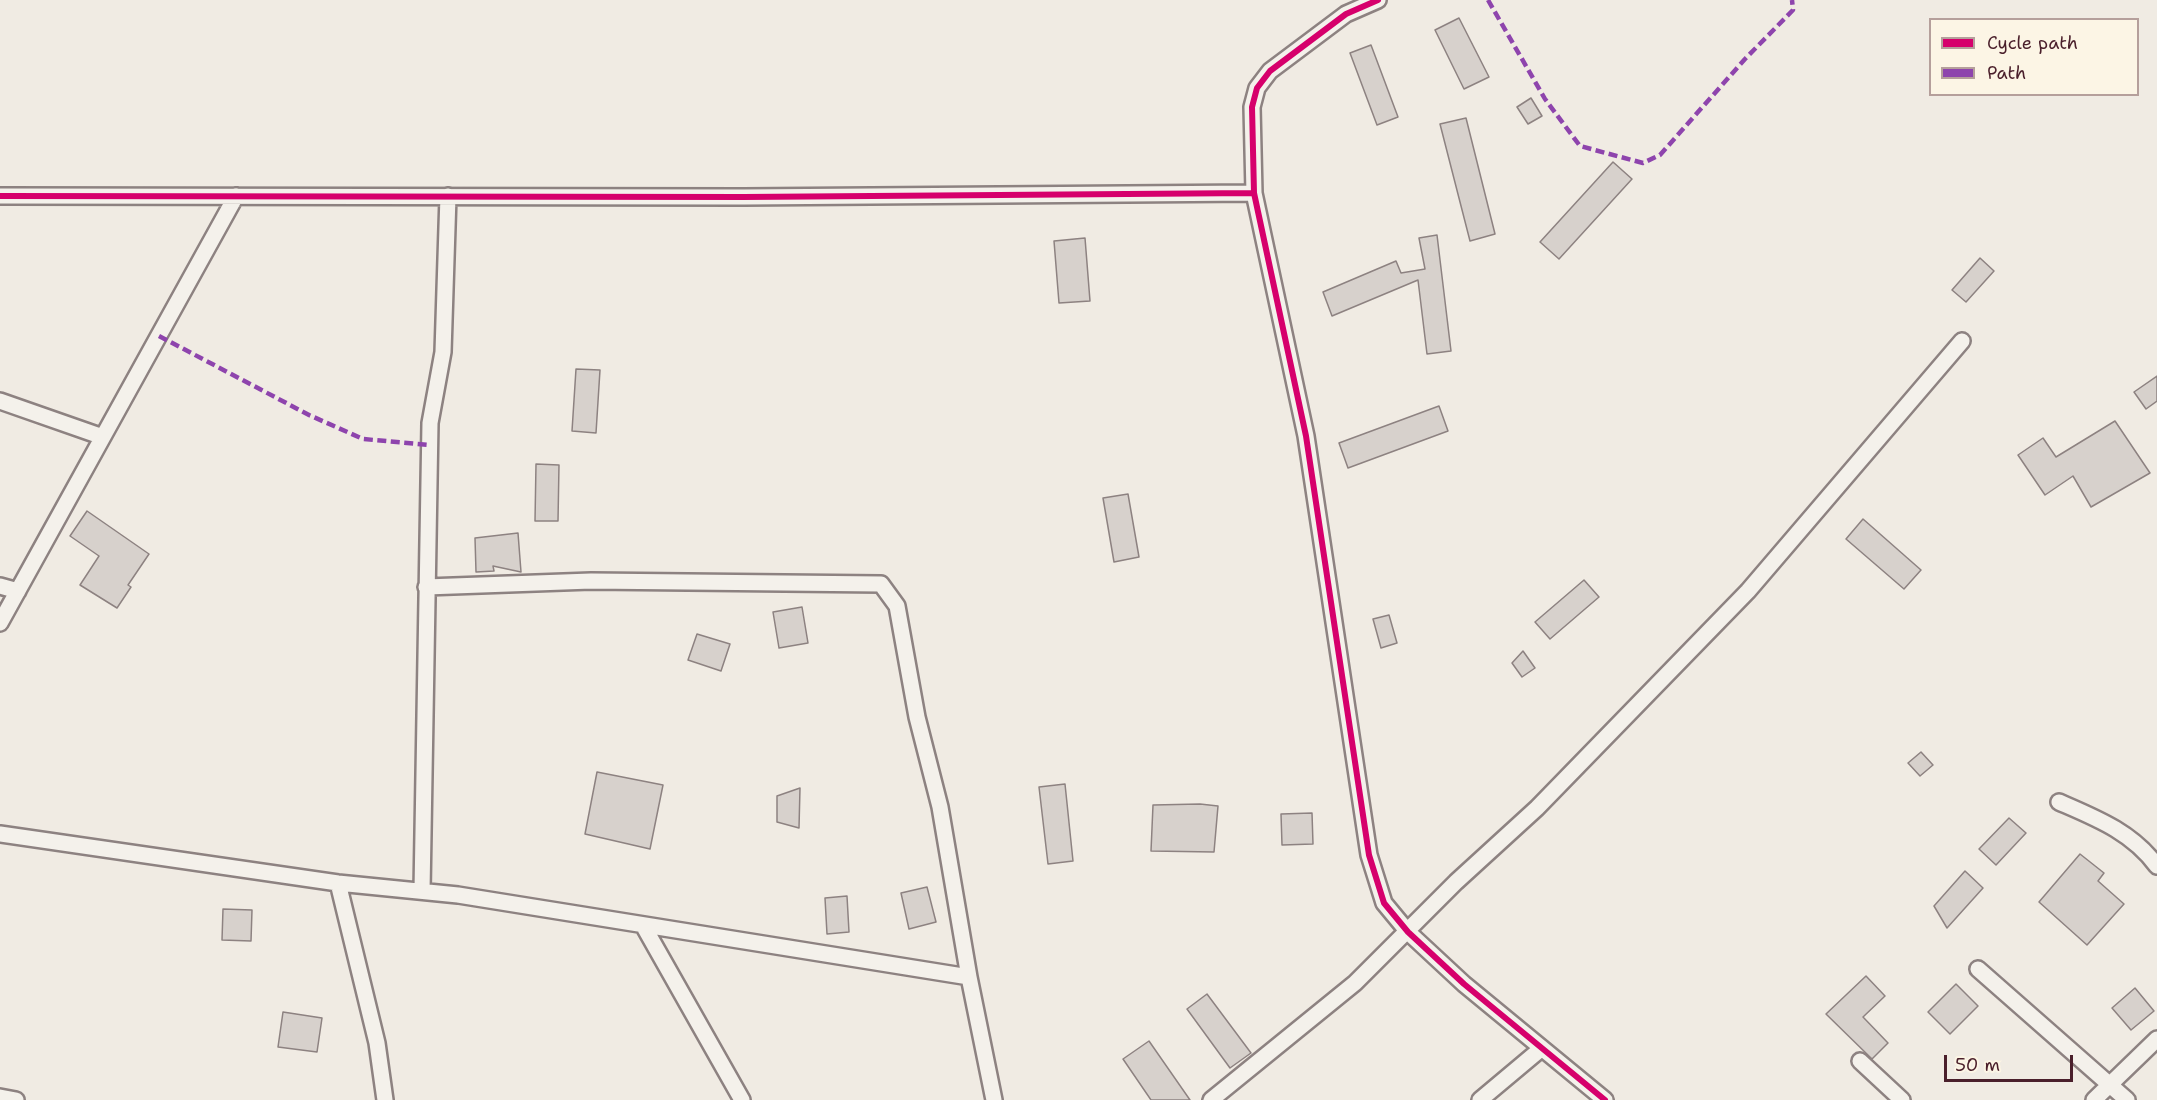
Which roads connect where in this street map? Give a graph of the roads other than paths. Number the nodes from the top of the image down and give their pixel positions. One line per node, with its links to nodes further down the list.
1 (1378, 0): 2 (street)
2 (1254, 193): 5 (street); 19 (street)
3 (0, 196): 4 (street)
4 (236, 196): 5 (street); 8 (street)
5 (448, 196): 10 (street)
6 (1962, 341): 19 (street)
7 (0, 401): 8 (street)
8 (104, 437): 11 (street)
9 (0, 586): 11 (street)
10 (426, 587): 17 (street); 21 (street)
11 (18, 591): 12 (street)
12 (0, 624)
13 (2059, 802): 15 (street)
14 (0, 834): 16 (street)
15 (2157, 866)
16 (338, 884): 17 (street); 29 (street)
17 (422, 891): 18 (street)
18 (643, 925): 21 (street); 27 (street)
19 (1408, 932): 23 (street); 31 (street)
20 (1978, 969): 25 (street)
21 (969, 977): 30 (street)
22 (2157, 1039): 25 (street)
23 (1542, 1048): 32 (street); 33 (street)
24 (1860, 1061): 34 (street)
25 (2112, 1086): 35 (street); 36 (street)
26 (0, 1097): 28 (street)
27 (739, 1099)
28 (16, 1100)
29 (385, 1100)
30 (994, 1100)
31 (1211, 1100)
32 (1480, 1100)
33 (1605, 1100)
34 (1902, 1100)
35 (2094, 1100)
36 (2127, 1100)

